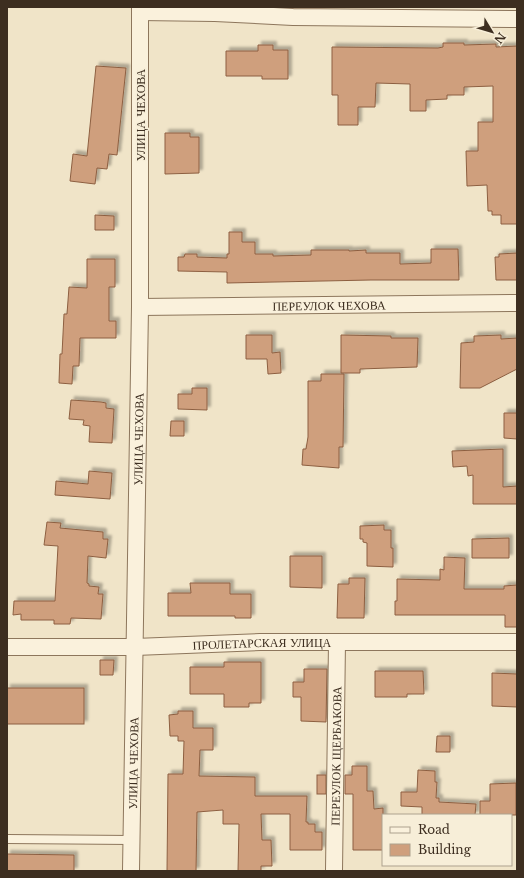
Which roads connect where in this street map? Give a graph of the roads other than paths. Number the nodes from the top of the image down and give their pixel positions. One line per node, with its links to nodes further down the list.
1 (140, 9): 2 (street); 4 (street, УЛИЦА ЧЕХОВА)
2 (517, 19)
3 (517, 303): 4 (street, ПЕРЕУЛОК ЧЕХОВА)
4 (140, 307): 8 (street, УЛИЦА ЧЕХОВА)
5 (337, 642): 6 (street, ПРОЛЕТАРСКАЯ УЛИЦА); 8 (street, ПРОЛЕТАРСКАЯ УЛИЦА); 12 (street, ПЕРЕУЛОК ЩЕРБАКОВА)
6 (517, 642)
7 (7, 647): 8 (street, ПРОЛЕТАРСКАЯ УЛИЦА)
8 (135, 647): 10 (street, УЛИЦА ЧЕХОВА)
9 (7, 839): 10 (lane)
10 (132, 840): 11 (street, УЛИЦА ЧЕХОВА)
11 (131, 871)
12 (334, 871)

